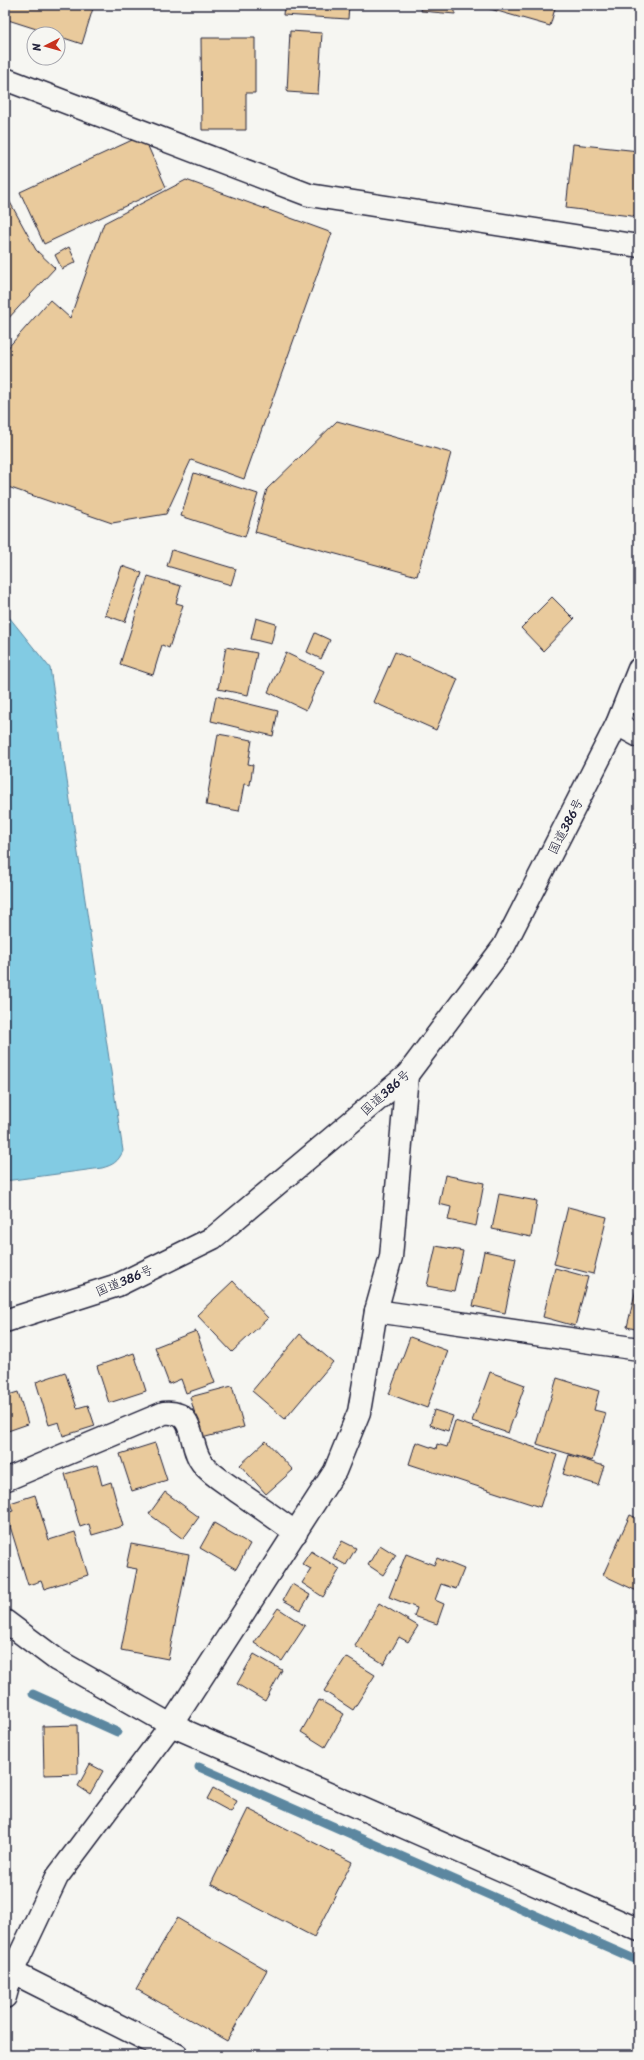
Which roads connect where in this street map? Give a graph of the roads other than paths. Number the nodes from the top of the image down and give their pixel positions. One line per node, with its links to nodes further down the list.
1 (5, 79): 2 (main road)
2 (639, 246)
3 (639, 669): 4 (main road, 国道386号)
4 (617, 724): 5 (main road); 6 (main road, 国道386号)
5 (639, 736)
6 (407, 1075): 7 (main road); 8 (main road, 国道386号)
7 (376, 1310): 9 (main road); 11 (main road)
8 (5, 1320)
9 (639, 1349)
10 (7, 1479): 11 (main road)
11 (296, 1533): 13 (main road)
12 (5, 1621): 13 (main road)
13 (171, 1725): 14 (main road); 15 (main road)
14 (639, 1930)
15 (12, 1972): 16 (main road); 17 (main road)
16 (5, 1997)
17 (176, 2055)

